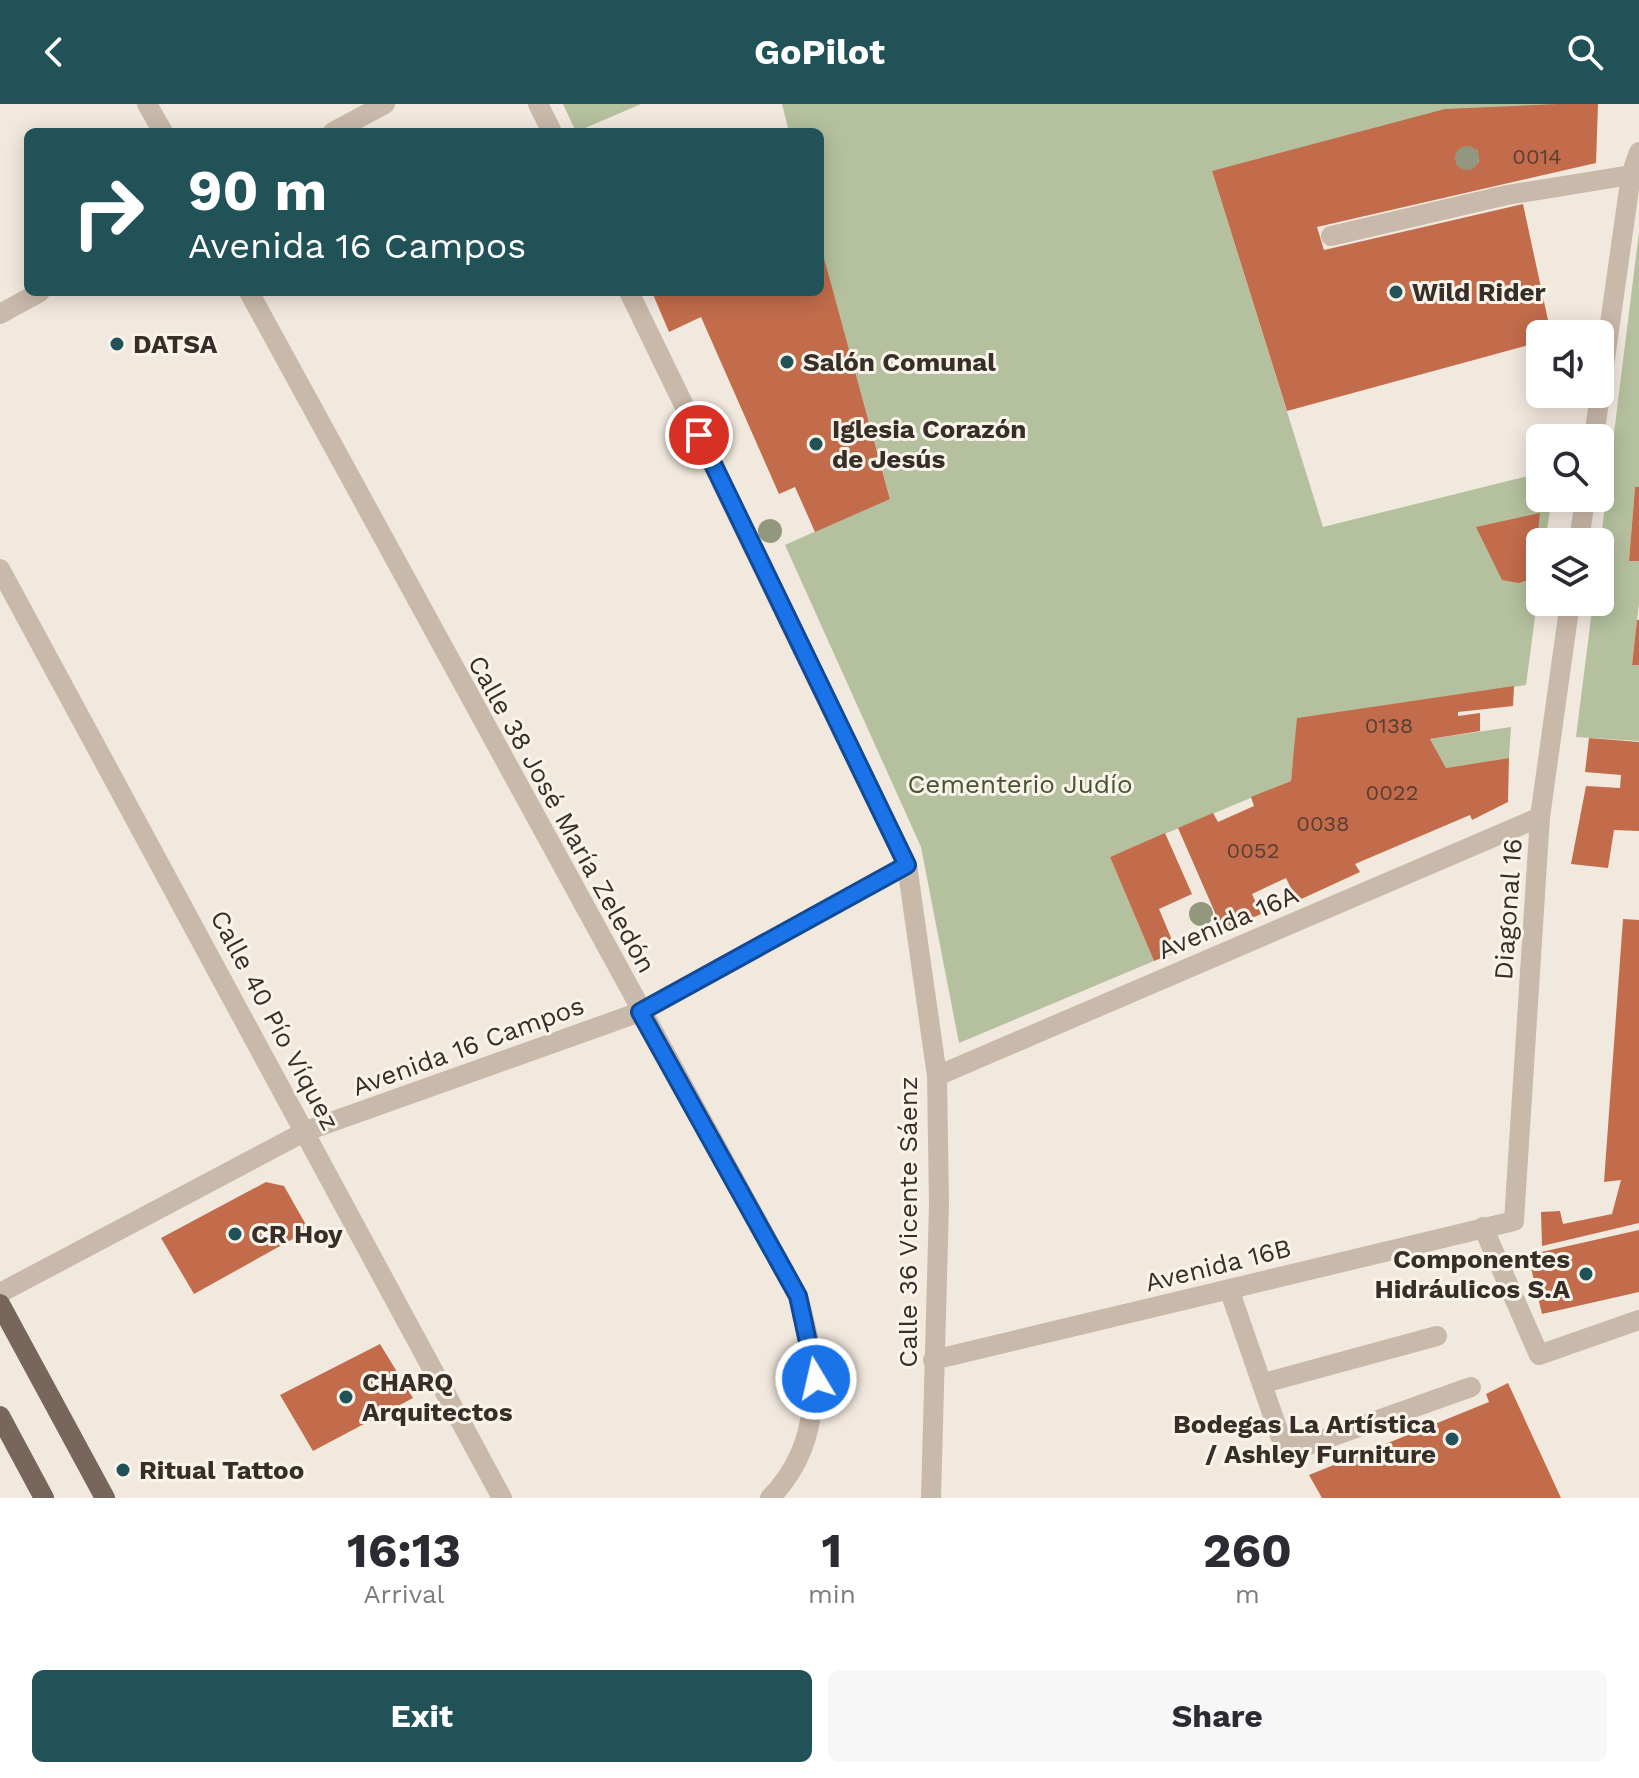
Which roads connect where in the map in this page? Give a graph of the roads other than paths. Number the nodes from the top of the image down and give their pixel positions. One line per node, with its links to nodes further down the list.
1 (147, 104): 4 (street)
2 (385, 104): 5 (street)
3 (538, 104): 6 (street)
4 (161, 128)
5 (340, 128)
6 (550, 128)
7 (1639, 152): 8 (street)
8 (1631, 175): 9 (street); 14 (street)
9 (1331, 236)
10 (33, 296): 13 (street)
11 (251, 296): 19 (street, Calle 38 José María Zeledón)
12 (631, 296): 18 (street, Calle 36 Vicente Sáenz)
13 (0, 314)
14 (1610, 320)
15 (0, 569): 21 (street, Calle 40 Pío Víquez)
16 (1568, 616): 17 (street, Diagonal 16)
17 (1540, 817): 20 (street, Avenida 16A); 22 (street, Diagonal 16)
18 (907, 865): 19 (street, Avenida 16 Campos); 20 (street, Calle 36 Vicente Sáenz)
19 (640, 1012): 21 (street, Avenida 16 Campos); 36 (street, Calle 38 José María Zeledón)
20 (937, 1076): 29 (street, Calle 36 Vicente Sáenz)
21 (306, 1131): 25 (street, Avenida 16 Campos); 35 (street, Calle 40 Pío Víquez)
22 (1514, 1221): 23 (street, Avenida 16B)
23 (1483, 1227): 24 (street, Avenida 16B); 27 (street)
24 (1229, 1289): 29 (street, Avenida 16B); 30 (street)
25 (0, 1293)
26 (0, 1304): 34 (main road)
27 (1639, 1320)
28 (1437, 1336): 30 (street)
29 (933, 1360): 37 (street, Calle 36 Vicente Sáenz)
30 (1264, 1383): 31 (street)
31 (1471, 1387)
32 (0, 1416): 33 (main road)
33 (44, 1498)
34 (105, 1498)
35 (502, 1498)
36 (770, 1498)
37 (931, 1498)

